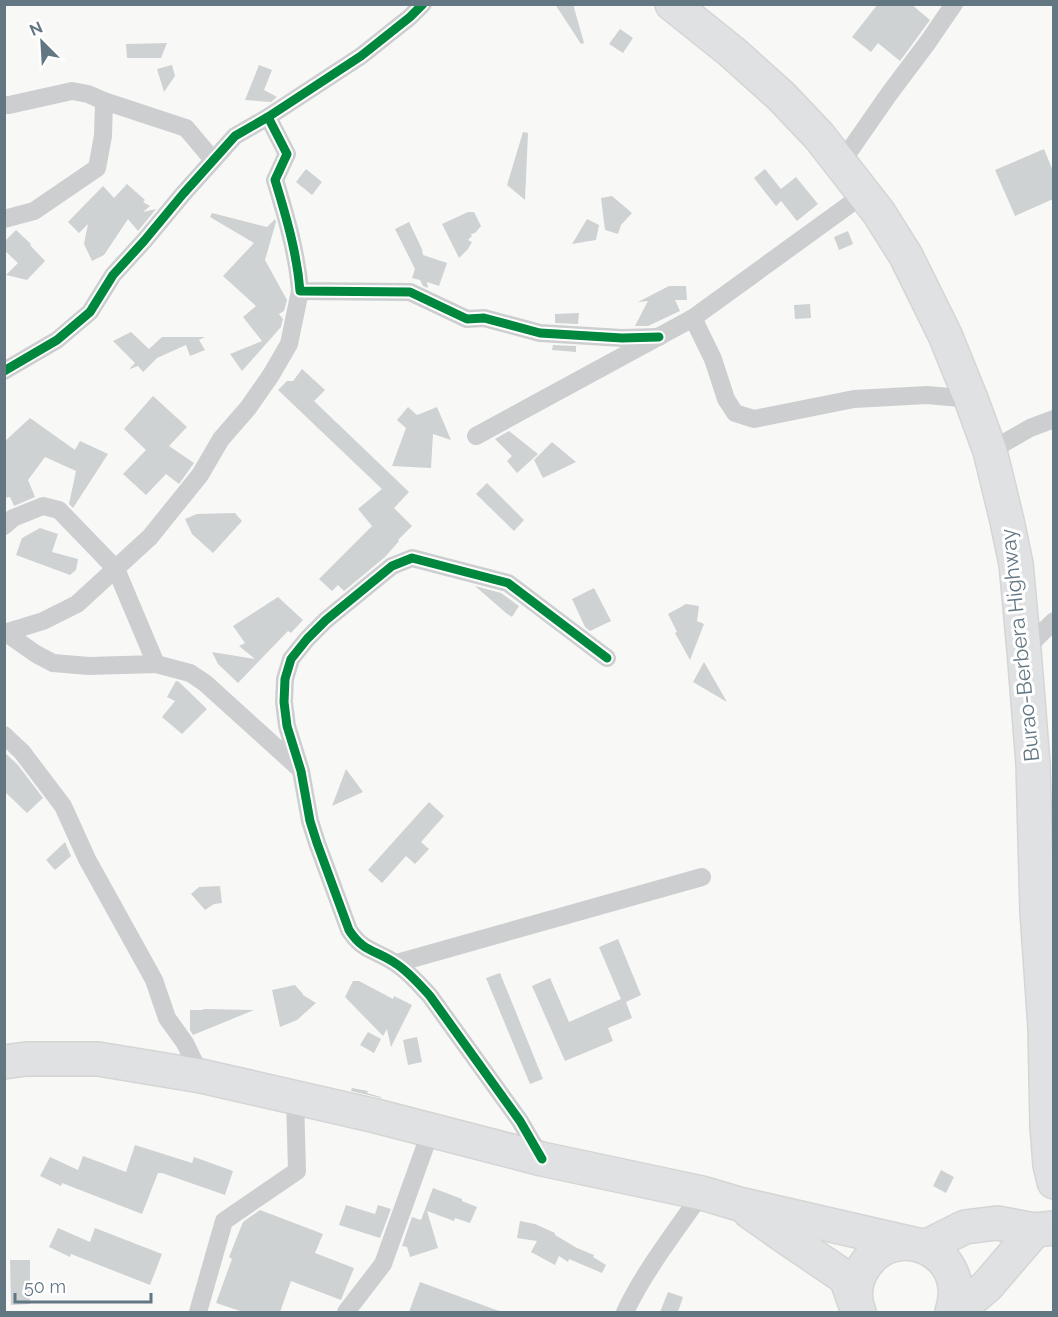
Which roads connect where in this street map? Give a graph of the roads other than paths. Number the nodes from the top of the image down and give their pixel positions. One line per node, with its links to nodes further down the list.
1 (423, 4): 6 (street)
2 (672, 4): 8 (highway, Burao-Berbera Highway)
3 (954, 4): 8 (street)
4 (104, 101): 5 (street); 7 (street); 10 (street)
5 (4, 105)
6 (268, 117): 7 (street); 11 (street)
7 (213, 160): 14 (street)
8 (841, 164): 9 (highway, Burao-Berbera Highway)
9 (864, 194): 12 (street); 15 (highway, Burao-Berbera Highway)
10 (4, 219)
11 (300, 291): 13 (street); 20 (street)
12 (693, 318): 13 (street); 15 (street)
13 (658, 337): 17 (street)
14 (4, 371)
15 (971, 399): 18 (highway, Burao-Berbera Highway)
16 (1053, 419): 18 (street)
17 (476, 436)
18 (990, 451): 23 (highway, Burao-Berbera Highway)
19 (4, 526): 20 (street)
20 (116, 568): 22 (street); 25 (street)
21 (1053, 621): 23 (street)
22 (5, 633): 25 (street)
23 (1024, 650): 29 (highway, Burao-Berbera Highway)
24 (607, 658): 27 (street)
25 (156, 664): 27 (street)
26 (4, 735): 32 (street)
27 (301, 771): 30 (street)
28 (702, 877): 30 (street)
29 (1045, 898): 36 (highway, Burao-Berbera Highway)
30 (397, 963): 35 (street)
31 (4, 1062): 32 (highway)
32 (201, 1076): 33 (highway)
33 (295, 1098): 34 (highway); 41 (street)
34 (431, 1130): 35 (highway); 42 (street)
35 (542, 1159): 37 (highway)
36 (1053, 1182)
37 (702, 1193): 38 (highway); 43 (street)
38 (739, 1204): 40 (highway); 44 (highway)
39 (1044, 1229): 40 (highway); 45 (highway)
40 (917, 1245): 44 (highway); 45 (highway)
41 (198, 1312)
42 (346, 1312)
43 (625, 1312)
44 (858, 1312)
45 (954, 1312)

